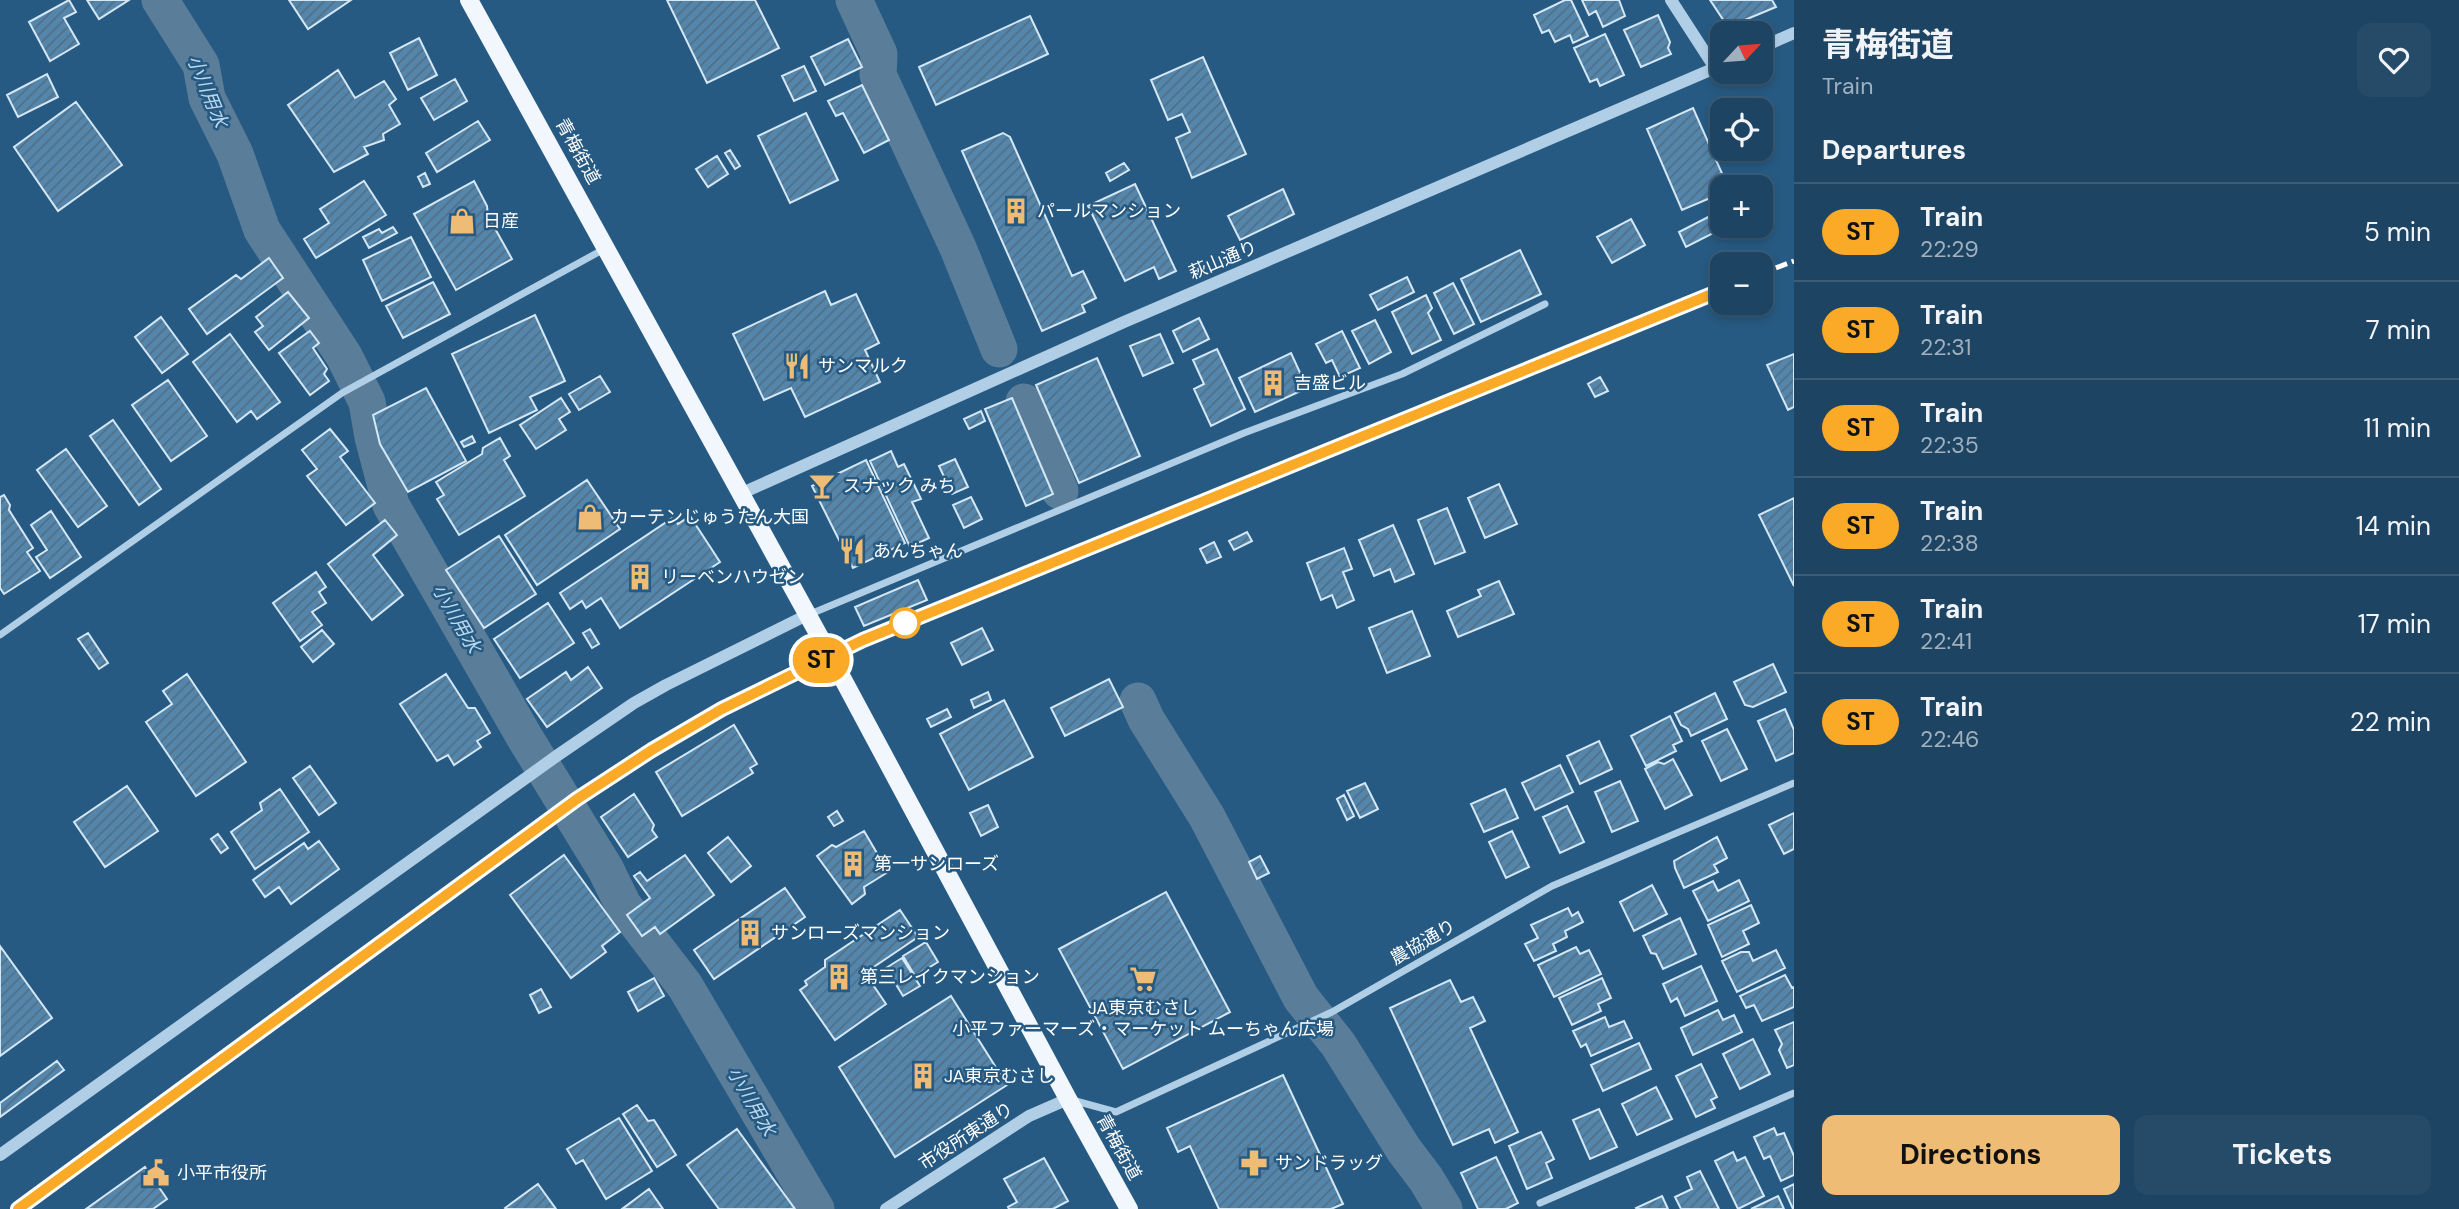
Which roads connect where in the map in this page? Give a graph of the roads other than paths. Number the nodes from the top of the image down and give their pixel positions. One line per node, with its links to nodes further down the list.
1 (469, 0): 7 (main road, 青梅街道)
2 (1671, 0): 5 (street)
3 (1794, 33): 4 (street)
4 (1773, 42)
5 (1710, 54)
6 (1710, 70): 9 (street, 萩山通り)
7 (607, 247): 9 (main road, 青梅街道); 11 (street)
8 (1545, 304): 10 (street)
9 (740, 494): 10 (main road, 青梅街道)
10 (807, 615): 14 (main road, 青梅街道); 15 (street)
11 (0, 635)
12 (1794, 783): 14 (street, 農協通り)
13 (1794, 1093): 16 (street)
14 (1068, 1099): 17 (street, 市役所東通り); 18 (main road, 青梅街道)
15 (0, 1155)
16 (1540, 1203)
17 (886, 1209)
18 (1129, 1209)

